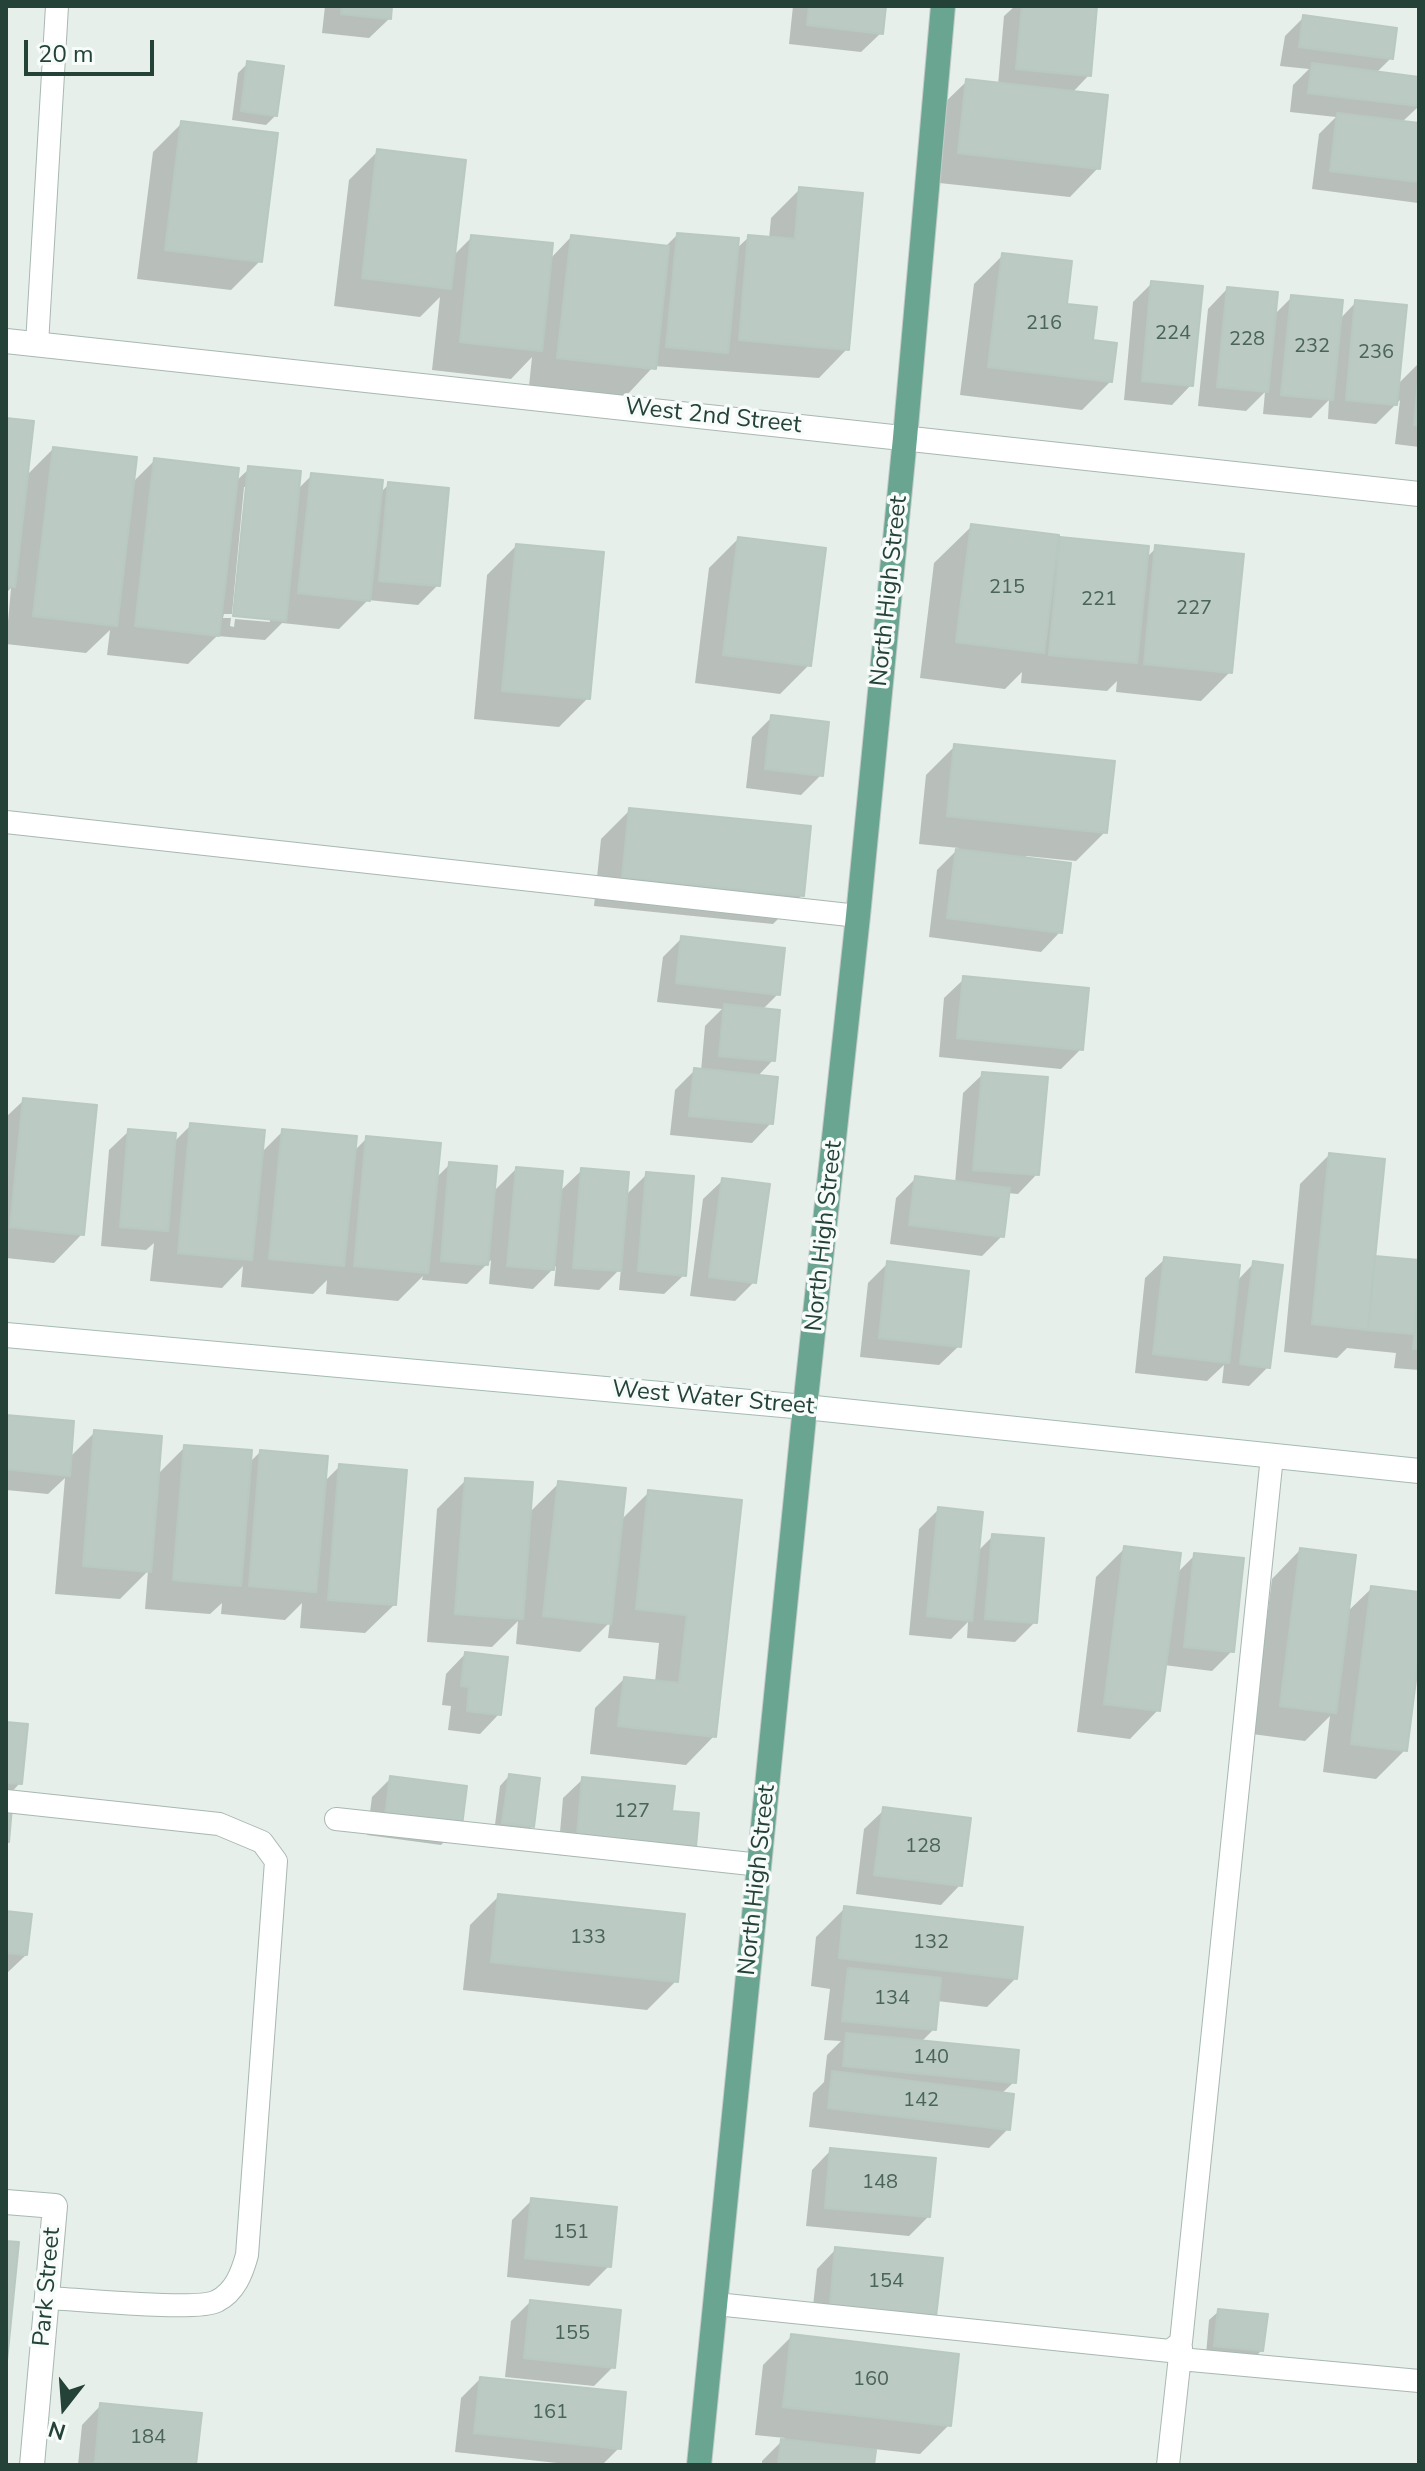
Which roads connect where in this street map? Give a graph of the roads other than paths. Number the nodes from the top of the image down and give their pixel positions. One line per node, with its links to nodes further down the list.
1 (57, 6): 4 (lane)
2 (943, 6): 5 (main road, North High Street)
3 (6, 341): 4 (street, West 2nd Street)
4 (37, 344): 5 (street, West 2nd Street)
5 (905, 438): 6 (street, West 2nd Street); 8 (main road, North High Street)
6 (1419, 494)
7 (6, 822): 8 (lane)
8 (858, 916): 10 (main road, North High Street)
9 (6, 1335): 10 (street, West Water Street)
10 (805, 1407): 11 (street, West Water Street); 15 (main road, North High Street)
11 (1272, 1456): 12 (street, West Water Street); 19 (lane)
12 (1419, 1471)
13 (6, 1801): 17 (lane)
14 (336, 1819): 15 (lane)
15 (760, 1865): 18 (main road, North High Street)
16 (6, 2202): 17 (street, Park Street)
17 (47, 2298): 21 (street, Park Street)
18 (716, 2304): 19 (lane); 22 (main road, North High Street)
19 (1181, 2351): 20 (lane); 23 (lane)
20 (1419, 2381)
21 (32, 2465)
22 (699, 2465)
23 (1168, 2465)

